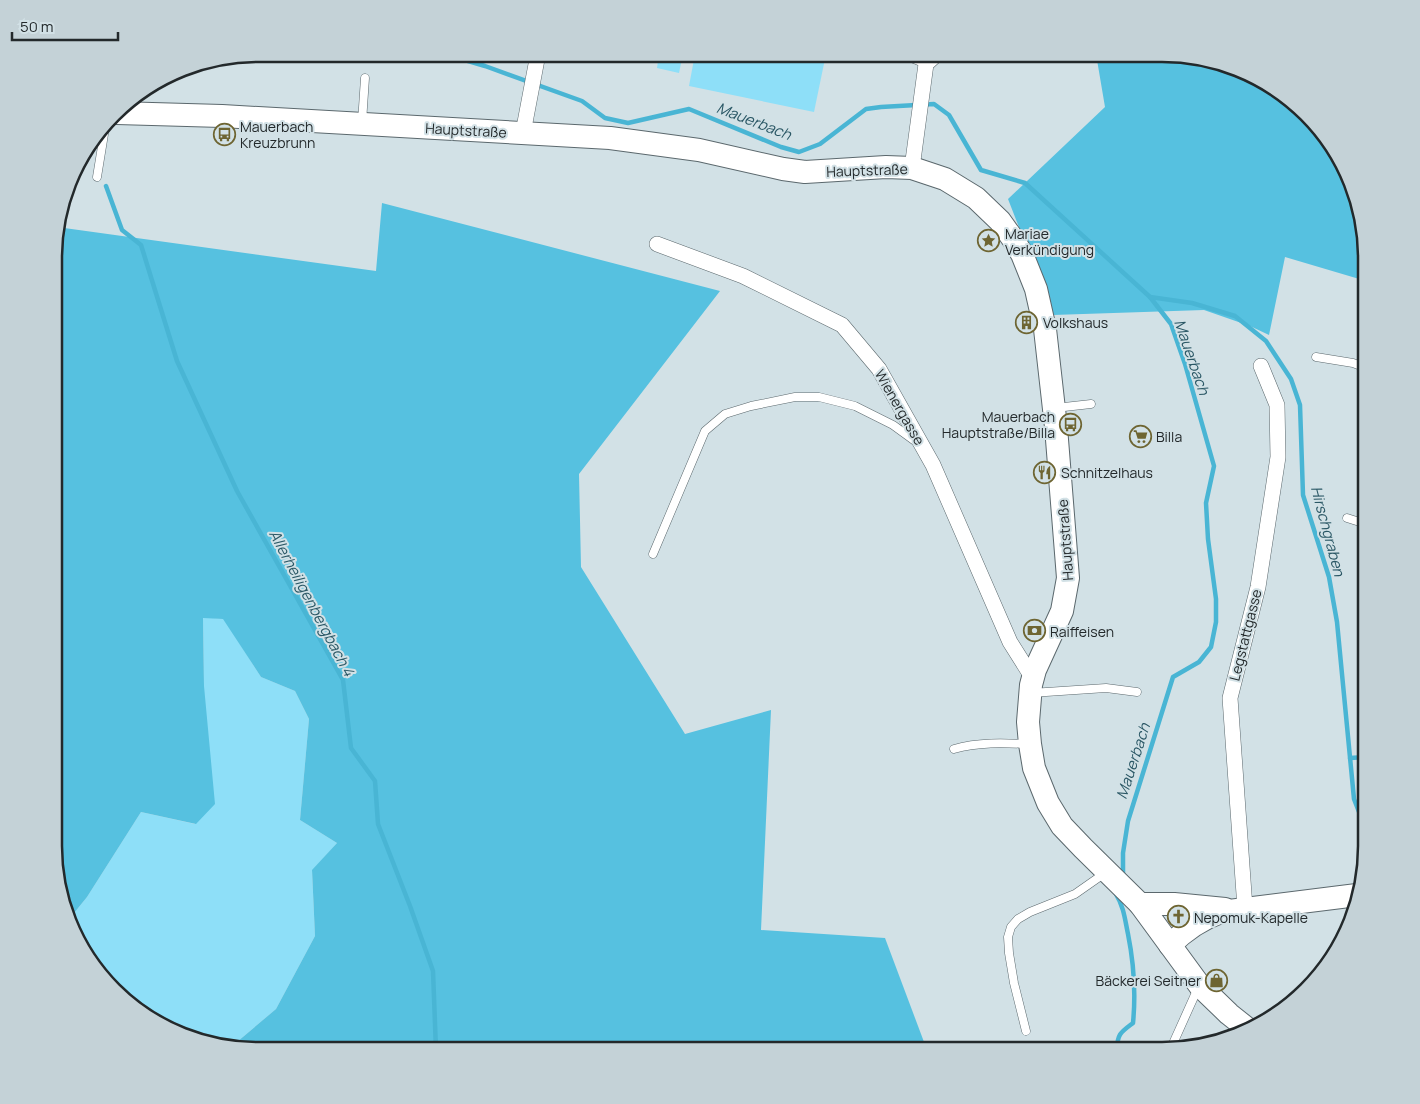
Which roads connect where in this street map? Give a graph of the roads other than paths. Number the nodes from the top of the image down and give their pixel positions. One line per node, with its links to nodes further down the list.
1 (537, 62): 6 (street)
2 (931, 62): 8 (street)
3 (365, 78): 5 (lane)
4 (127, 113): 5 (main road, Hauptstraße)
5 (362, 124): 6 (main road, Hauptstraße)
6 (523, 133): 8 (main road, Hauptstraße)
7 (102, 140): 9 (lane)
8 (912, 168): 15 (main road, Hauptstraße)
9 (97, 177)
10 (657, 244): 16 (street, Wienergasse)
11 (1316, 357): 12 (lane)
12 (1358, 365)
13 (1261, 366): 27 (street, Legstattgasse)
14 (1091, 404): 15 (lane)
15 (1054, 408): 20 (main road, Hauptstraße)
16 (923, 446): 19 (lane); 20 (street, Wienergasse)
17 (1347, 518): 18 (lane)
18 (1358, 521)
19 (653, 554)
20 (1031, 685): 21 (lane); 22 (main road, Hauptstraße)
21 (1137, 692)
22 (1030, 744): 23 (lane); 24 (main road, Hauptstraße)
23 (954, 749)
24 (1114, 878): 26 (main road, Hauptstraße); 31 (lane)
25 (1351, 896): 27 (main road)
26 (1140, 904): 27 (main road); 28 (main road, Hauptstraße)
27 (1238, 909): 28 (main road)
28 (1170, 945): 29 (main road, Hauptstraße)
29 (1200, 986): 30 (main road, Hauptstraße); 32 (lane)
30 (1242, 1024)
31 (1026, 1031)
32 (1174, 1041)

